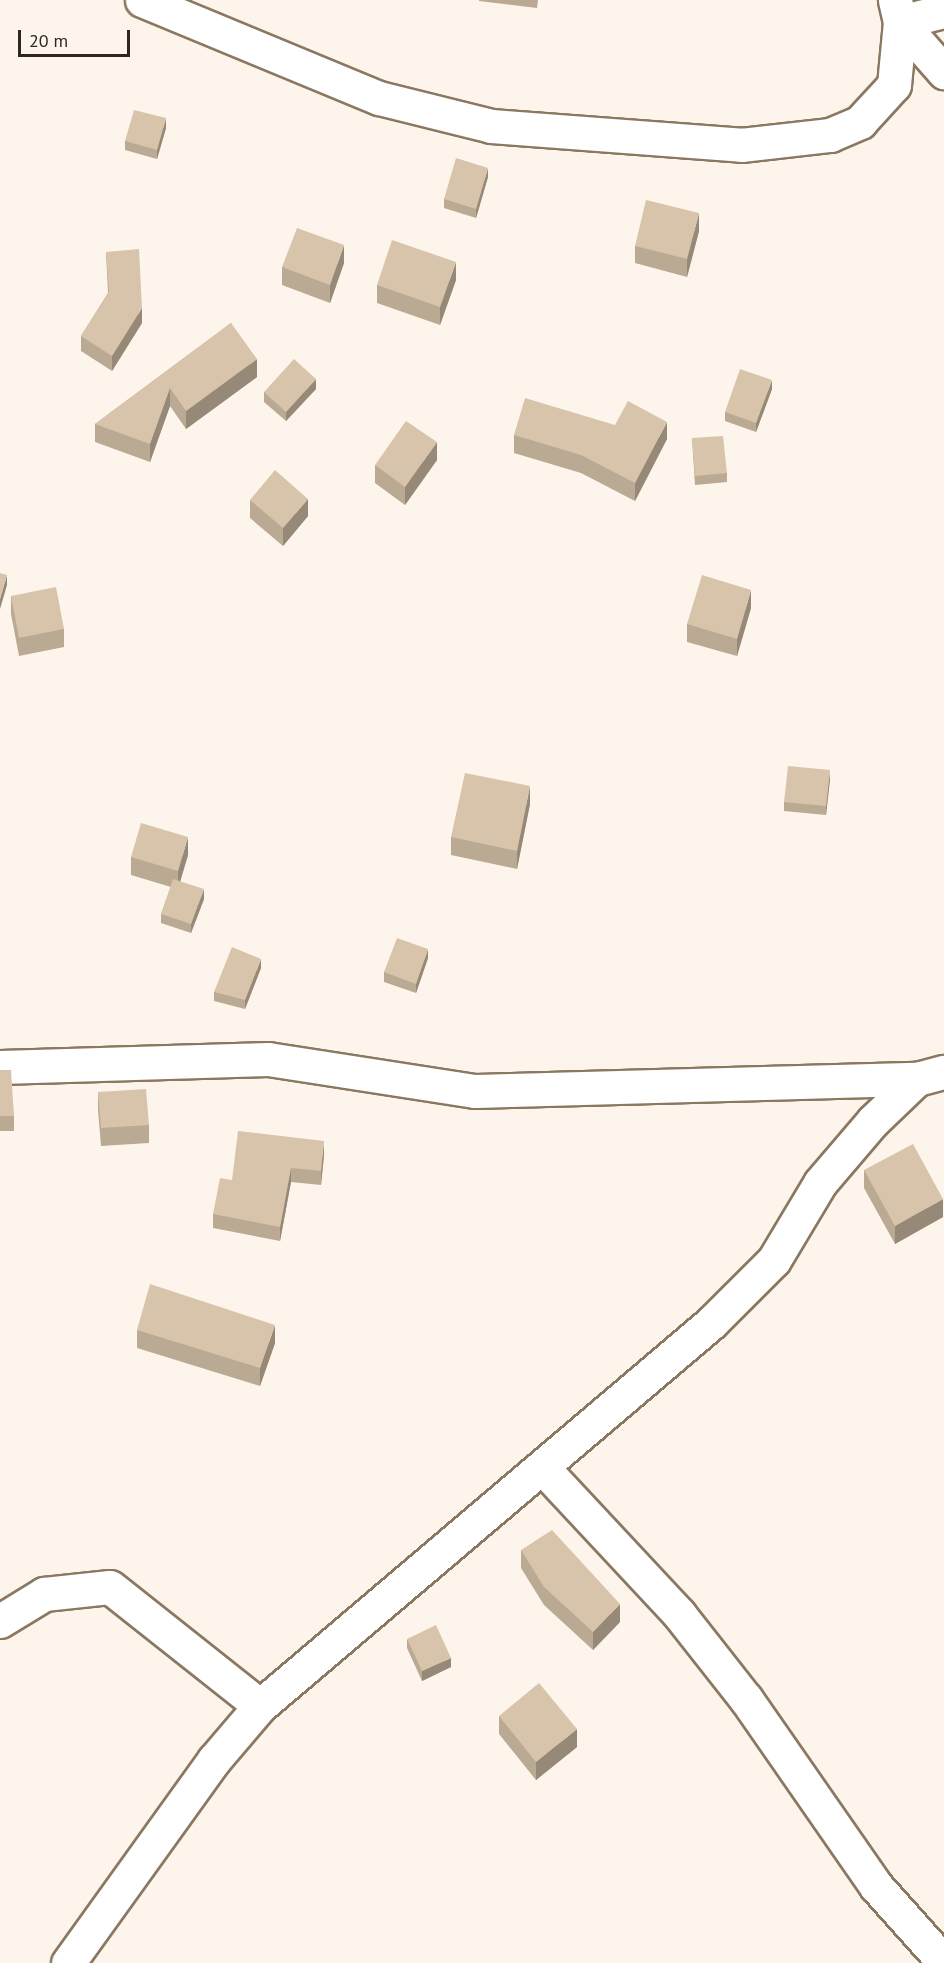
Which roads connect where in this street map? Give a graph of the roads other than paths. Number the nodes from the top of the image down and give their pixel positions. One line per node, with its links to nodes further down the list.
1 (142, 0): 2 (street)
2 (898, 11): 3 (street); 4 (street)
3 (944, 11)
4 (944, 72)
5 (0, 1067): 6 (street)
6 (930, 1076): 7 (street)
7 (542, 1467): 9 (street); 10 (street)
8 (0, 1621): 9 (street)
9 (260, 1706): 11 (street)
10 (944, 1962)
11 (68, 1963)

